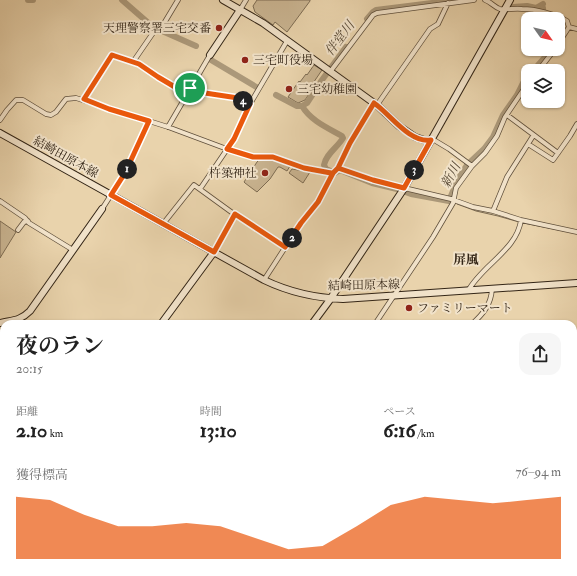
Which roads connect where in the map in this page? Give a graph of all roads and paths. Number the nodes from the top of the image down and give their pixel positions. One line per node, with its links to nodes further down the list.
1 (178, 0): 16 (street)
2 (223, 0): 9 (street)
3 (246, 0): 9 (street)
4 (474, 0): 7 (street)
5 (485, 0): 8 (street)
6 (510, 0): 8 (street)
7 (448, 3): 18 (street); 24 (street)
8 (504, 9): 10 (street); 32 (street)
9 (240, 10): 13 (street); 14 (street)
10 (569, 27): 11 (street); 12 (street)
11 (577, 29)
12 (565, 33)
13 (287, 41): 18 (street); 23 (street)
14 (210, 55): 19 (street)
15 (550, 56): 17 (street)
16 (133, 62): 20 (street); 22 (street)
17 (543, 64)
18 (329, 71): 24 (street)
19 (190, 88): 20 (street); 23 (street)
20 (187, 94): 29 (street)
21 (521, 94): 25 (street)
22 (84, 99): 26 (street); 27 (street)
23 (250, 104): 34 (street)
24 (376, 104): 32 (street); 37 (street)
25 (507, 115): 31 (street); 36 (street)
26 (0, 120)
27 (149, 121): 29 (street); 41 (street)
28 (577, 124): 35 (street)
29 (168, 127): 34 (street)
30 (0, 133): 41 (street, 結崎田原本線)
31 (533, 136): 33 (street); 35 (street)
32 (431, 140): 36 (street); 40 (street)
33 (528, 144): 35 (street); 45 (street)
34 (227, 149): 38 (street); 39 (street)
35 (558, 153)
36 (472, 166): 42 (street)
37 (338, 168): 38 (street); 40 (street)
38 (333, 173): 52 (street)
39 (200, 189): 46 (street); 49 (street)
40 (403, 190): 42 (street); 60 (street)
41 (111, 195): 44 (street); 49 (street, 結崎田原本線)
42 (453, 200): 45 (street); 59 (street)
43 (0, 201): 48 (street)
44 (102, 209): 53 (street)
45 (493, 211): 47 (street)
46 (235, 214): 52 (street); 54 (street)
47 (521, 220): 51 (street); 58 (street)
48 (28, 221): 50 (street); 53 (street)
49 (163, 224): 54 (street, 結崎田原本線)
50 (18, 230)
51 (577, 232)
52 (285, 247): 55 (street)
53 (73, 250): 61 (street)
54 (214, 252): 55 (street, 結崎田原本線); 62 (street)
55 (264, 280): 60 (street, 結崎田原本線)
56 (577, 283): 57 (street, 結崎田原本線)
57 (492, 289): 58 (street, 結崎田原本線); 65 (street)
58 (468, 291): 59 (street, 結崎田原本線)
59 (393, 296): 60 (street, 結崎田原本線); 64 (street)
60 (331, 298): 63 (street)
61 (17, 320)
62 (165, 320)
63 (315, 320)
64 (378, 320)
65 (476, 320)

